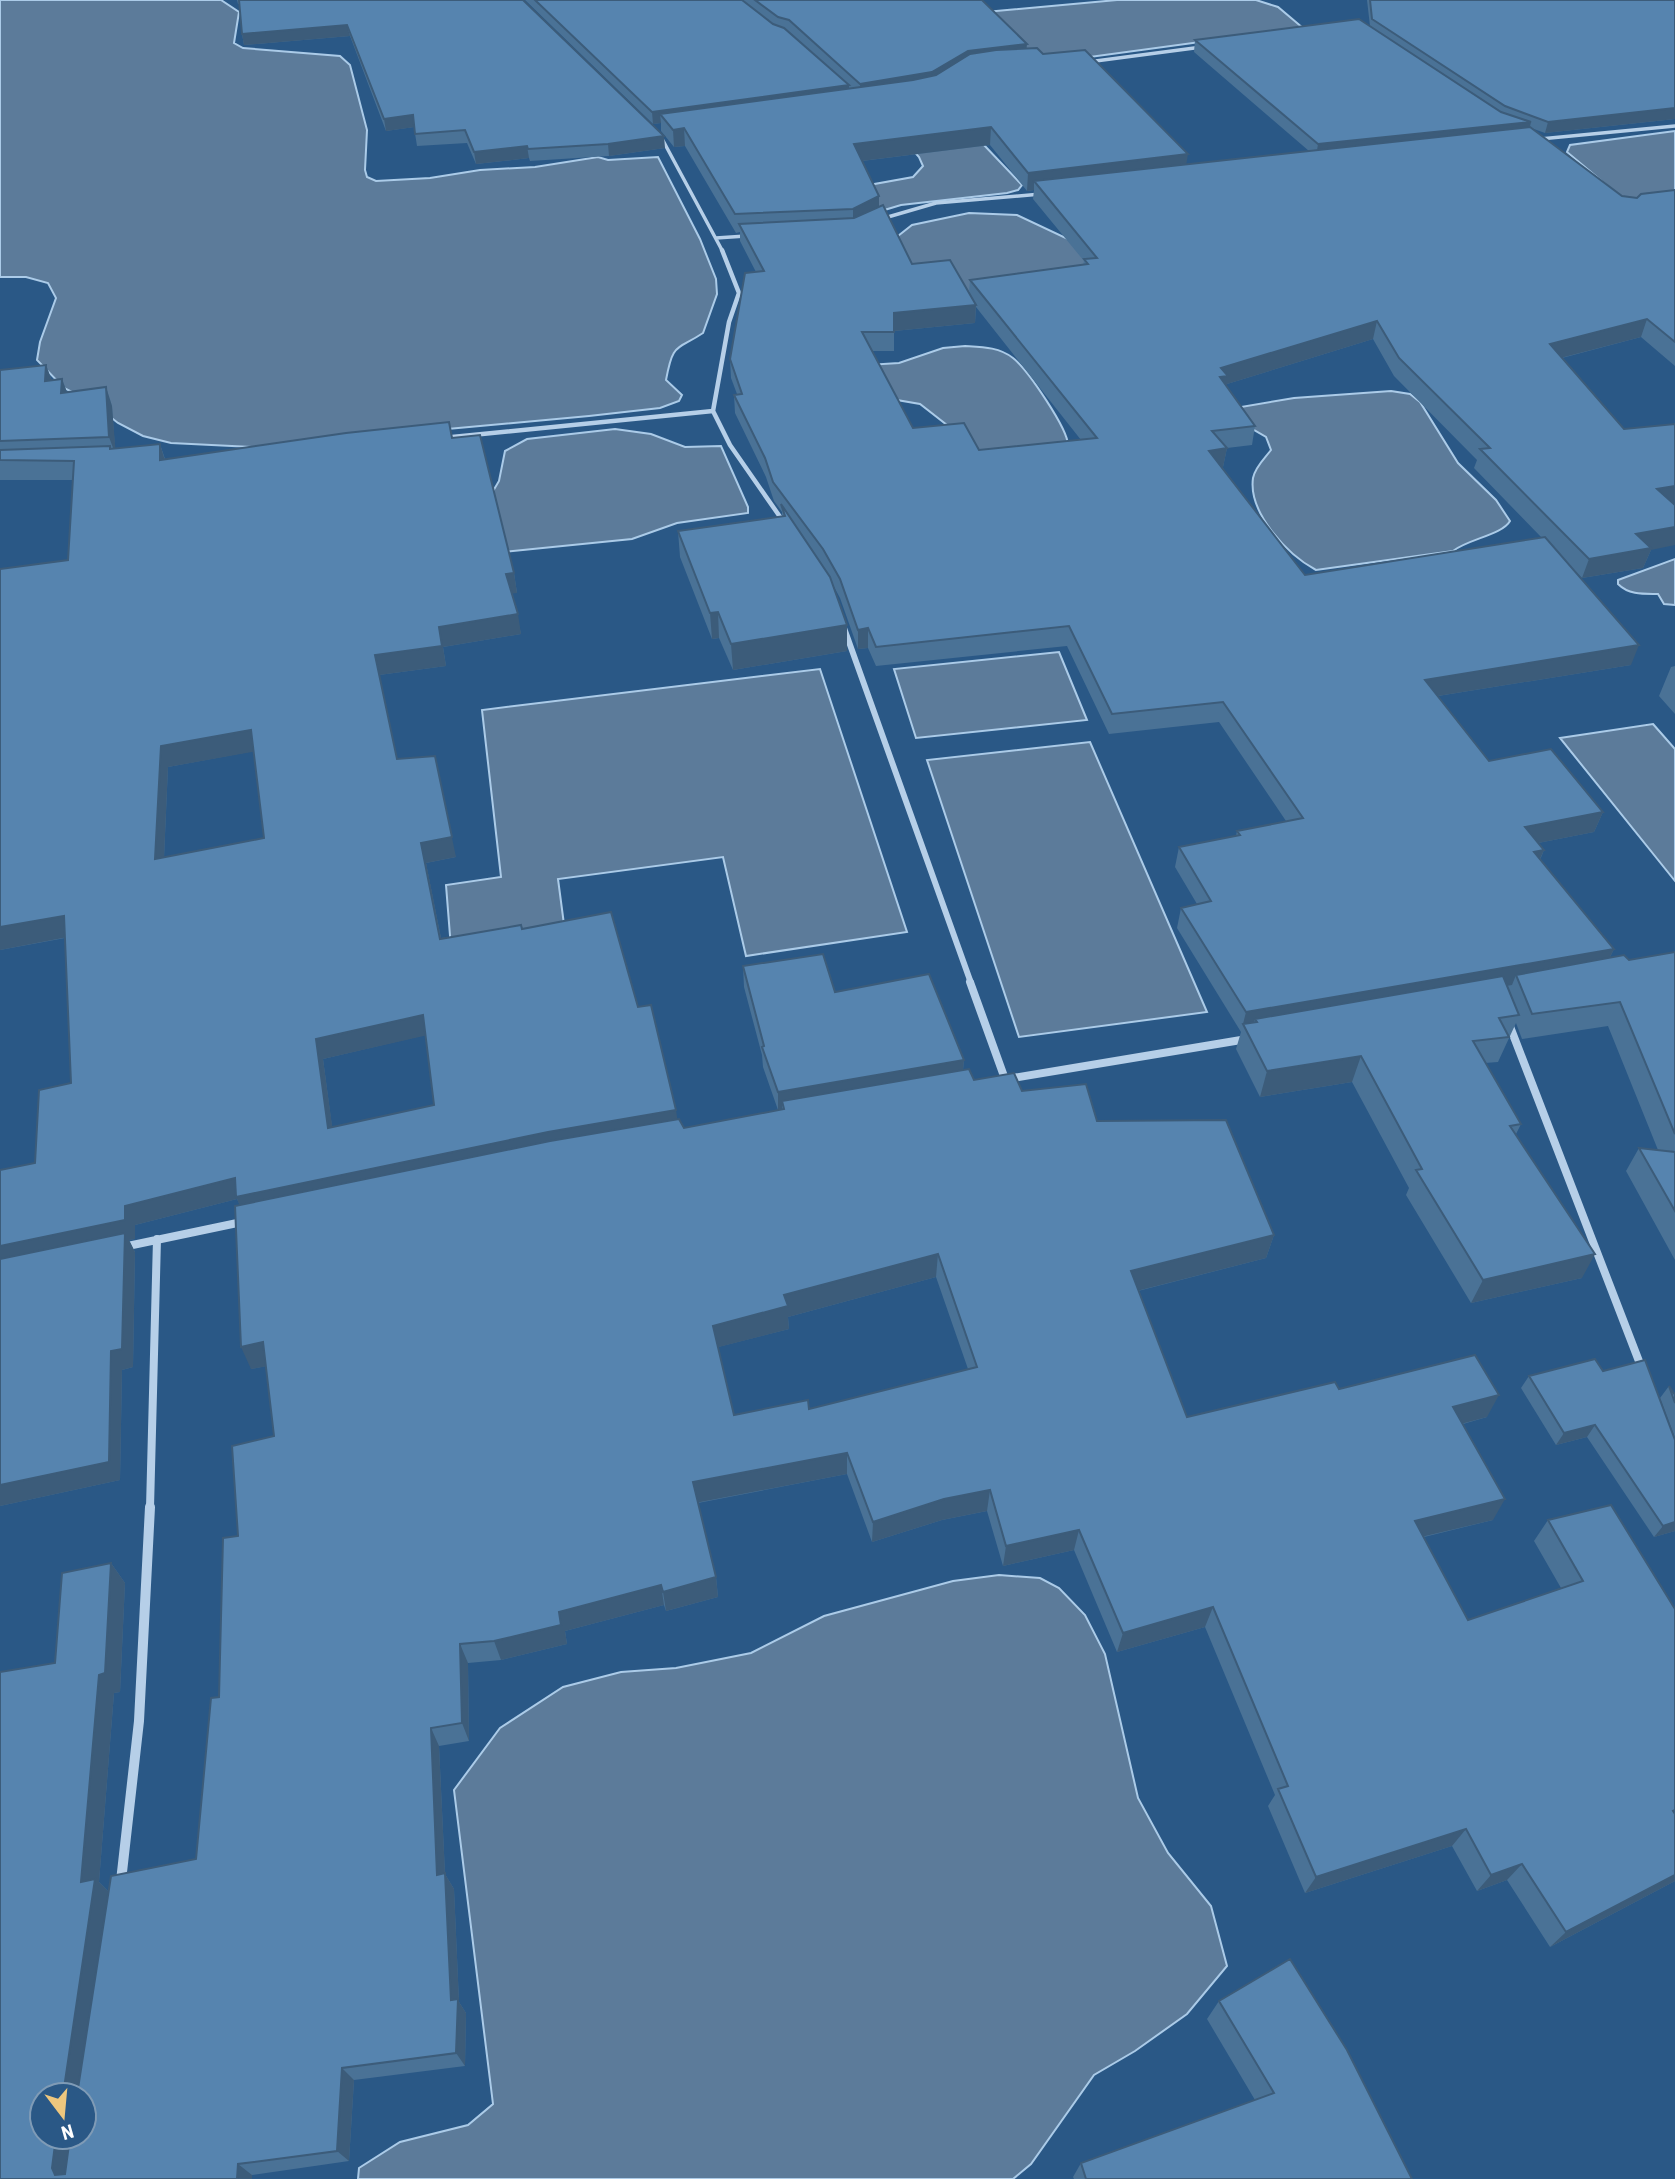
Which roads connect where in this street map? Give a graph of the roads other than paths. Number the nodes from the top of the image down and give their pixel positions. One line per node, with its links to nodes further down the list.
1 (1209, 46): 2 (street)
2 (1077, 63)
3 (1675, 126): 7 (street)
4 (654, 128): 11 (street)
5 (1536, 133): 7 (street)
6 (1532, 139): 7 (street)
7 (1546, 142)
8 (1044, 194): 9 (street)
9 (876, 222)
10 (755, 236): 11 (street)
11 (716, 238): 12 (street)
12 (713, 411): 13 (street); 14 (street)
13 (427, 439)
14 (789, 529)
15 (844, 626): 18 (street)
16 (1508, 1020): 23 (street)
17 (1260, 1037): 18 (street)
18 (1005, 1079): 19 (street)
19 (992, 1081)
20 (252, 1220): 21 (street)
21 (157, 1240): 22 (street); 24 (street)
22 (118, 1248)
23 (1647, 1381)
24 (119, 1896)

